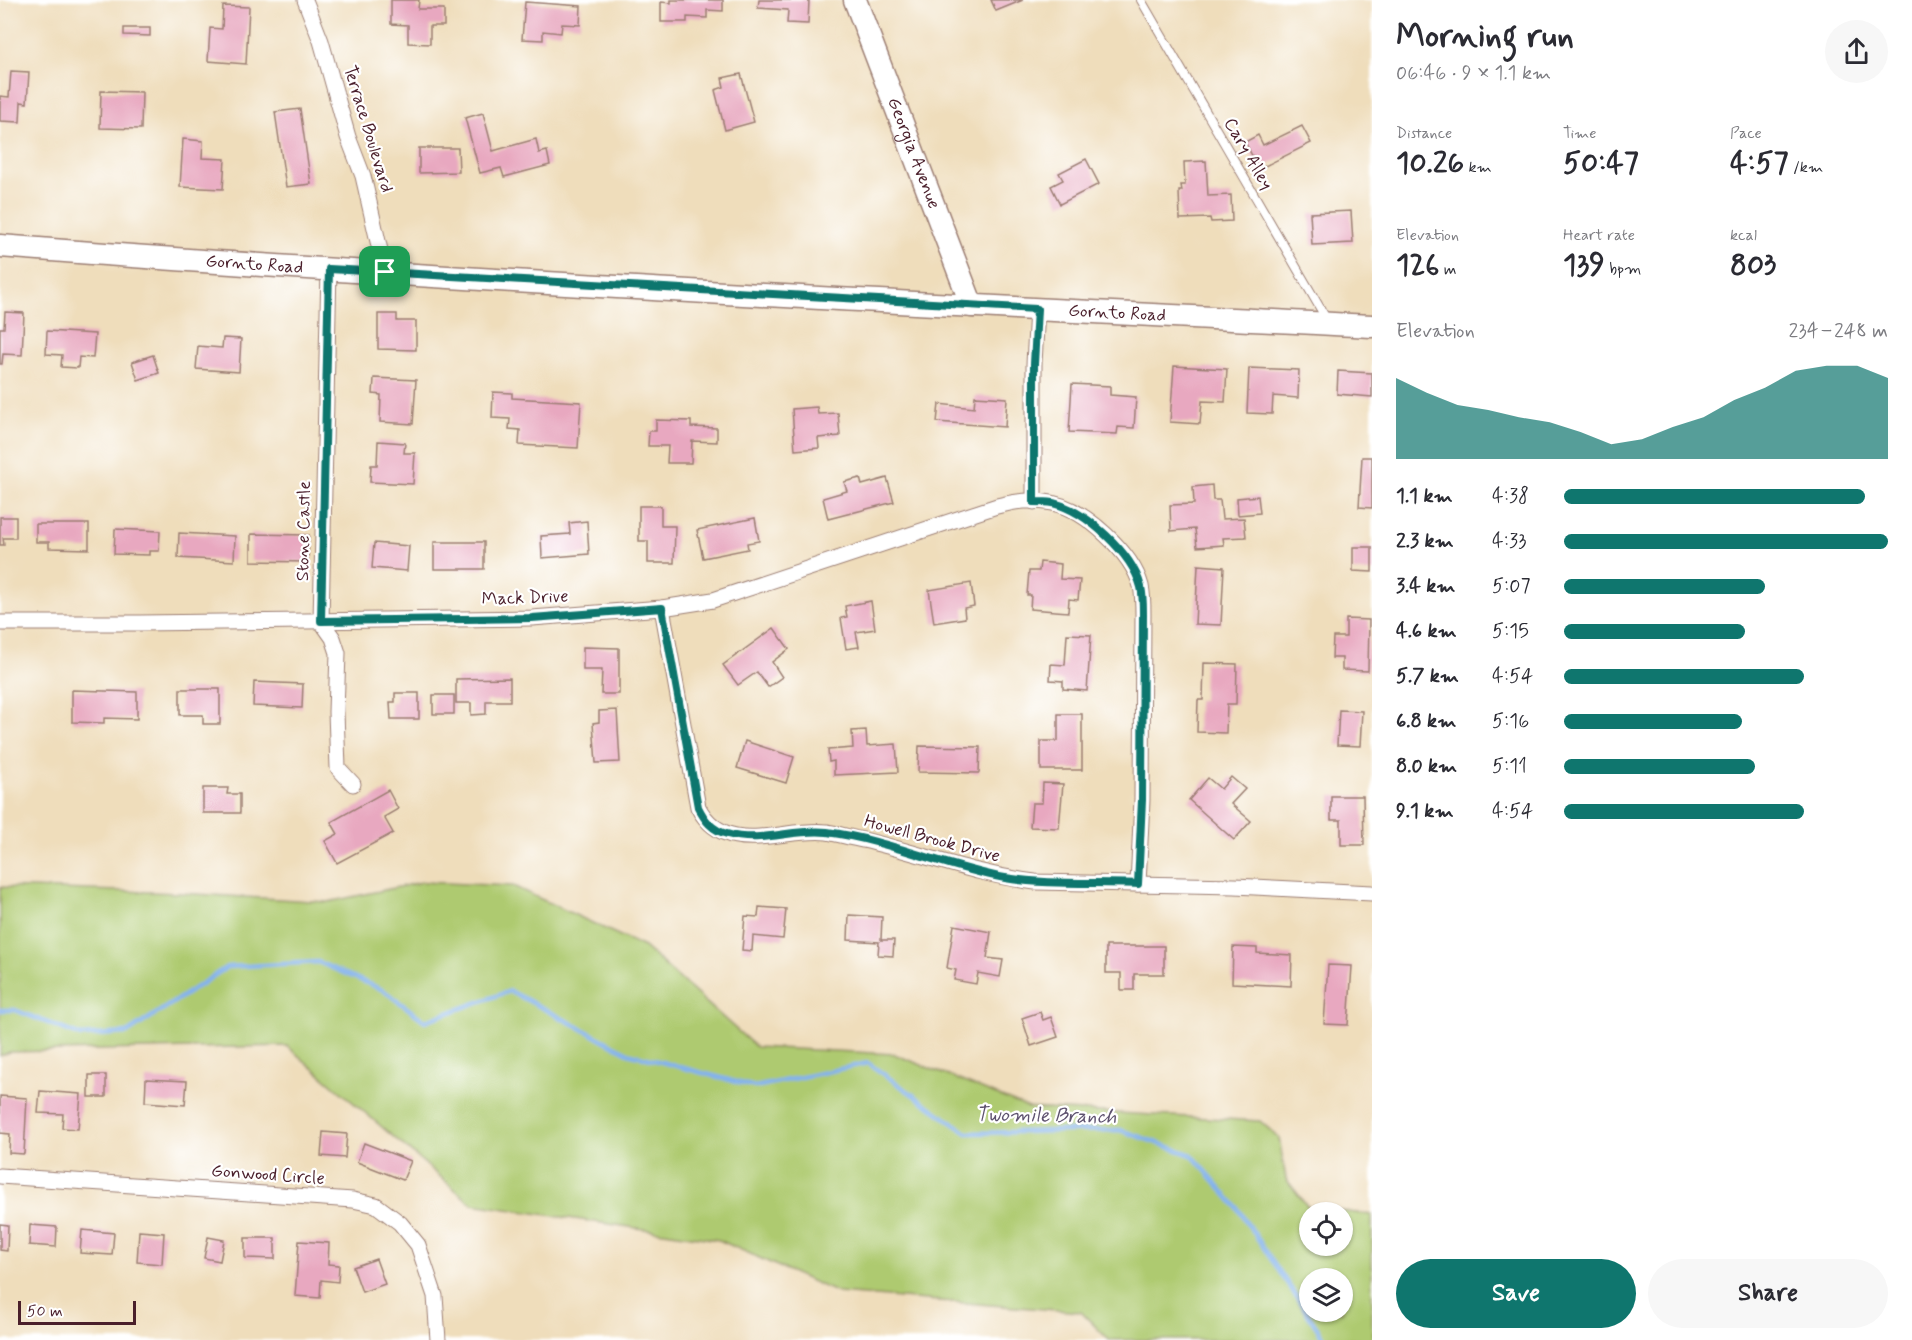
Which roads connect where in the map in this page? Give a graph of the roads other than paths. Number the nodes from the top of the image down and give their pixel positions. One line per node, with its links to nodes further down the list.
1 (305, 0): 6 (street, Terrace Boulevard)
2 (855, 0): 7 (main road, Georgia Avenue)
3 (1141, 0): 9 (lane, Cary Alley)
4 (0, 246): 5 (main road, Gornto Road)
5 (329, 269): 6 (main road, Gornto Road); 13 (street, Stone Castle)
6 (385, 272): 7 (main road, Gornto Road)
7 (972, 306): 8 (main road, Gornto Road)
8 (1037, 309): 9 (main road, Gornto Road); 11 (street)
9 (1329, 323): 10 (main road, Gornto Road)
10 (1372, 326)
11 (1034, 502): 12 (street, Mack Drive); 16 (street)
12 (662, 608): 13 (street, Mack Drive); 16 (street, Howell Brook Drive)
13 (321, 621): 14 (street, Mack Drive); 15 (street)
14 (0, 622)
15 (353, 784)
16 (1138, 884): 17 (street, Howell Brook Drive)
17 (1372, 893)
18 (0, 1176): 19 (street, Gonwood Circle)
19 (438, 1340)

